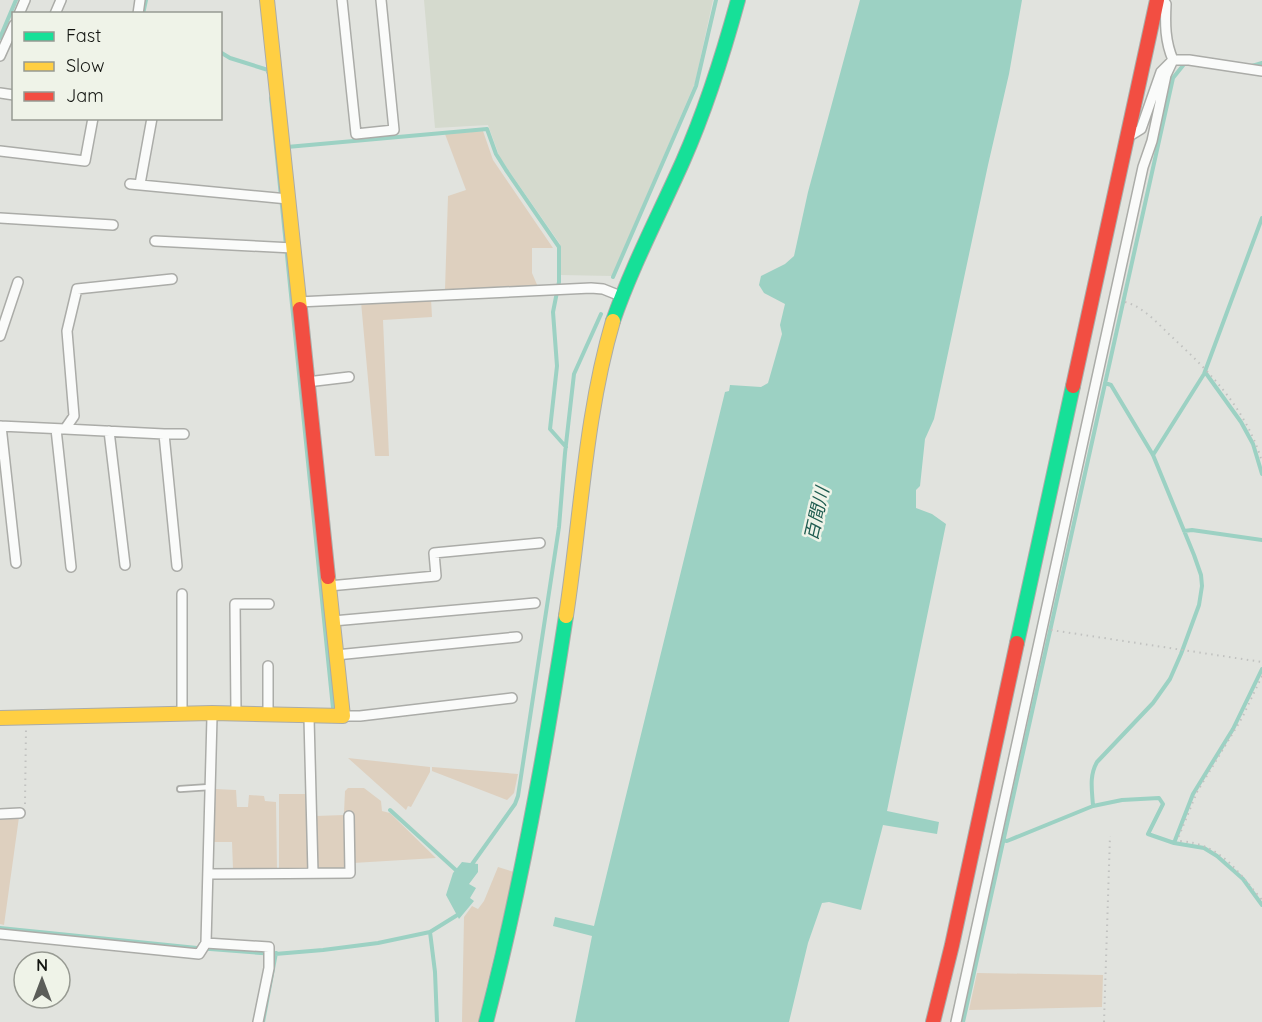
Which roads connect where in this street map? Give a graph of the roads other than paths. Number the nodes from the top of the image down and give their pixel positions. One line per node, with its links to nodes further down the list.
1 (267, 0): 15 (street)
2 (342, 0): 3 (street)
3 (381, 0)
4 (738, 0): 22 (street)
5 (1157, 0): 13 (street)
6 (1163, 0): 9 (street)
7 (12, 31): 8 (street)
8 (0, 56)
9 (1173, 60): 10 (street); 13 (street); 65 (street)
10 (1262, 71)
11 (93, 120): 14 (street)
12 (151, 120): 15 (street)
13 (1128, 137): 64 (street)
14 (0, 151)
15 (283, 199): 19 (street)
16 (0, 218): 17 (street)
17 (113, 225)
18 (155, 241): 19 (street)
19 (288, 249): 23 (street)
20 (172, 279): 28 (street)
21 (18, 282): 24 (street)
22 (622, 297): 23 (street); 63 (street)
23 (298, 302): 26 (street)
24 (0, 336)
25 (349, 377): 26 (street)
26 (307, 382): 37 (street)
27 (1, 426): 28 (street); 33 (street)
28 (61, 429): 29 (street); 36 (street)
29 (109, 431): 30 (street); 34 (street)
30 (164, 434): 31 (street); 35 (street)
31 (184, 434)
32 (540, 543): 37 (street)
33 (16, 562)
34 (125, 565)
35 (177, 566)
36 (71, 567)
37 (329, 586): 41 (street)
38 (182, 594): 46 (street)
39 (535, 603): 41 (street)
40 (269, 604): 47 (street)
41 (333, 621): 43 (street)
42 (517, 637): 43 (street)
43 (336, 655): 49 (street)
44 (268, 666): 48 (street)
45 (512, 698): 49 (street)
46 (182, 713): 50 (street); 51 (street)
47 (236, 713): 48 (street); 50 (street)
48 (268, 714): 52 (street)
49 (343, 716): 52 (street)
50 (212, 717): 53 (street)
51 (0, 718)
52 (309, 719): 58 (street)
53 (210, 787): 54 (lane); 59 (street)
54 (180, 789)
55 (20, 813): 56 (street)
56 (0, 814)
57 (349, 816): 58 (street)
58 (313, 873): 59 (street)
59 (208, 874): 61 (street)
60 (0, 934): 61 (street)
61 (204, 947): 62 (street)
62 (258, 1022)
63 (486, 1022)
64 (933, 1022)
65 (956, 1022)

